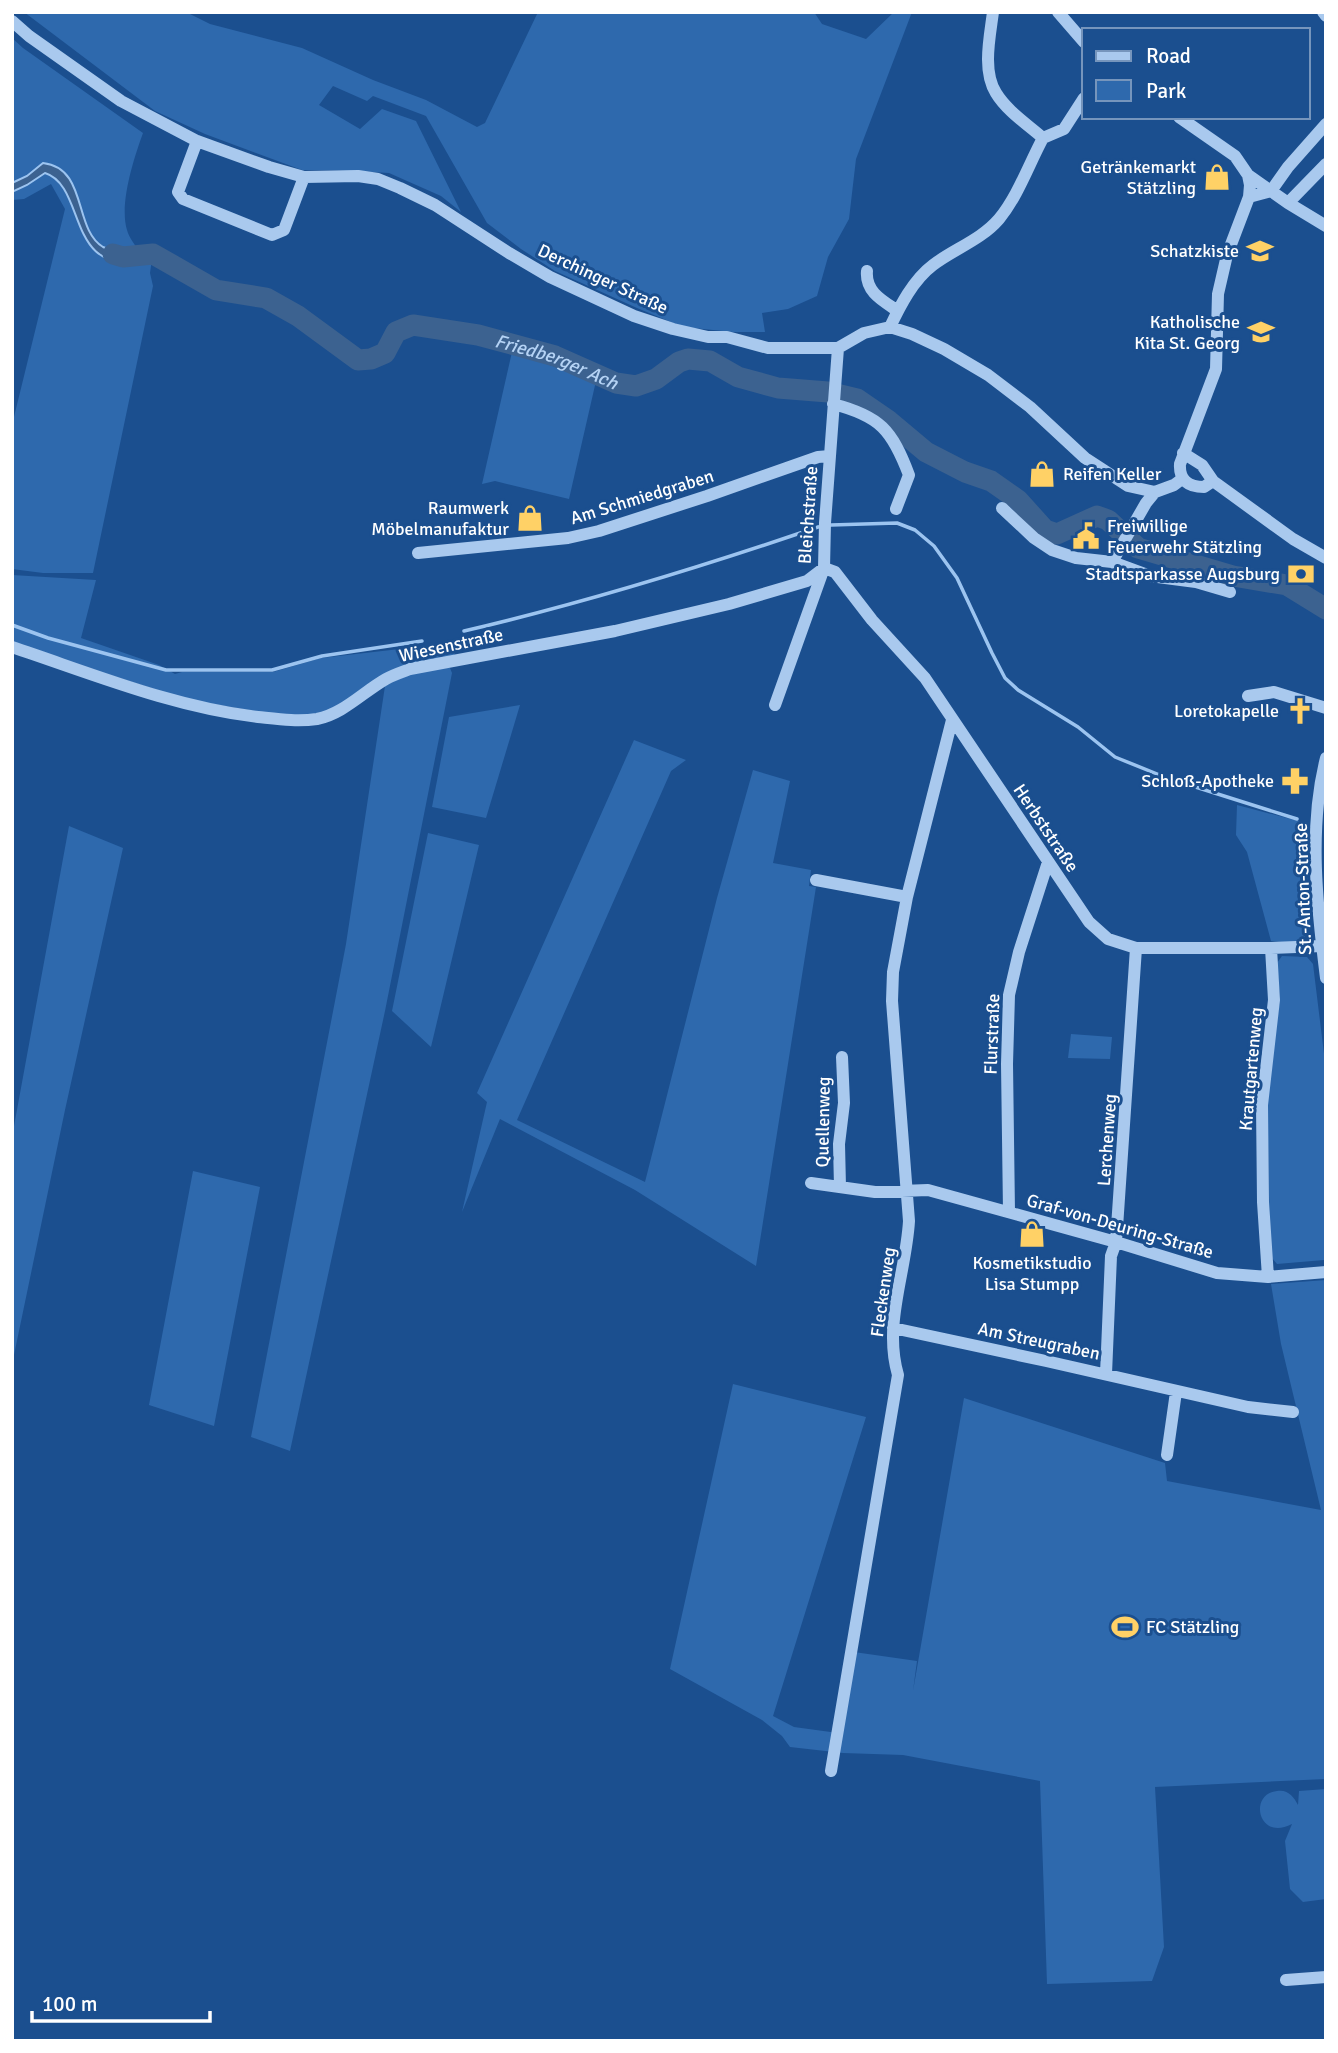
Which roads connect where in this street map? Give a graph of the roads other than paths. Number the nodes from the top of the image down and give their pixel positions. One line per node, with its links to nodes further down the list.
1 (993, 12): 8 (street)
2 (1058, 12): 4 (street)
3 (12, 21): 9 (street, Derchinger Straße)
4 (1082, 40)
5 (1082, 100): 8 (street)
6 (1181, 119): 11 (street)
7 (1326, 124): 13 (street)
8 (1043, 138): 18 (street)
9 (197, 141): 12 (street, Derchinger Straße); 12 (street)
10 (1326, 163): 15 (street)
11 (1248, 175): 13 (street); 14 (street)
12 (303, 177): 20 (street, Derchinger Straße)
13 (1271, 191): 14 (street); 15 (street)
14 (1249, 197): 22 (street)
15 (1288, 203): 16 (street)
16 (1326, 226)
17 (867, 271): 18 (street)
18 (898, 311): 19 (street)
19 (890, 327): 20 (street, Derchinger Straße); 26 (street)
20 (838, 348): 21 (street, Bleichstraße)
21 (834, 402): 23 (street, Bleichstraße); 28 (street)
22 (1183, 453): 24 (street); 25 (street)
23 (830, 456): 29 (street, Am Schmiedgraben); 32 (street, Bleichstraße)
24 (1182, 479): 25 (street); 26 (street)
25 (1213, 481): 30 (street)
26 (1155, 492): 31 (street)
27 (1002, 508): 31 (street)
28 (896, 509)
29 (418, 553)
30 (1326, 558)
31 (1112, 562): 33 (street)
32 (824, 568): 34 (street, Wiesenstraße); 36 (street, Bleichstraße); 38 (street, Herbststraße)
33 (1230, 592)
34 (12, 647)
35 (1248, 696): 37 (street)
36 (775, 705)
37 (1326, 708)
38 (952, 720): 40 (street, Herbststraße); 42 (street, Fleckenweg)
39 (1326, 758): 43 (street, St.-Anton-Straße)
40 (1048, 862): 44 (street, Herbststraße); 51 (street, Flurstraße)
41 (816, 880): 42 (street)
42 (907, 897): 50 (street, Fleckenweg)
43 (1322, 946): 45 (street, Herbststraße); 46 (street, St.-Anton-Straße)
44 (1136, 948): 45 (street, Herbststraße); 52 (street, Lerchenweg)
45 (1271, 948): 54 (street, Krautgartenweg)
46 (1326, 978)
47 (842, 1057): 49 (street, Quellenweg)
48 (811, 1184): 49 (street, Quellenweg)
49 (840, 1187): 50 (street, Quellenweg)
50 (907, 1191): 51 (street, Graf-von-Deuring-Straße); 55 (street, Fleckenweg)
51 (1009, 1212): 52 (street, Graf-von-Deuring-Straße)
52 (1116, 1242): 54 (street, Graf-von-Deuring-Straße); 56 (street, Lerchenweg)
53 (1326, 1272): 54 (street, Graf-von-Deuring-Straße)
54 (1268, 1277)
55 (893, 1328): 56 (street, Am Streugraben); 60 (street, Fleckenweg)
56 (1107, 1374): 57 (street, Am Streugraben)
57 (1176, 1392): 58 (street, Am Streugraben); 59 (street)
58 (1293, 1412)
59 (1167, 1455)
60 (831, 1771)
61 (1326, 1978): 62 (street)
62 (1286, 1980)

